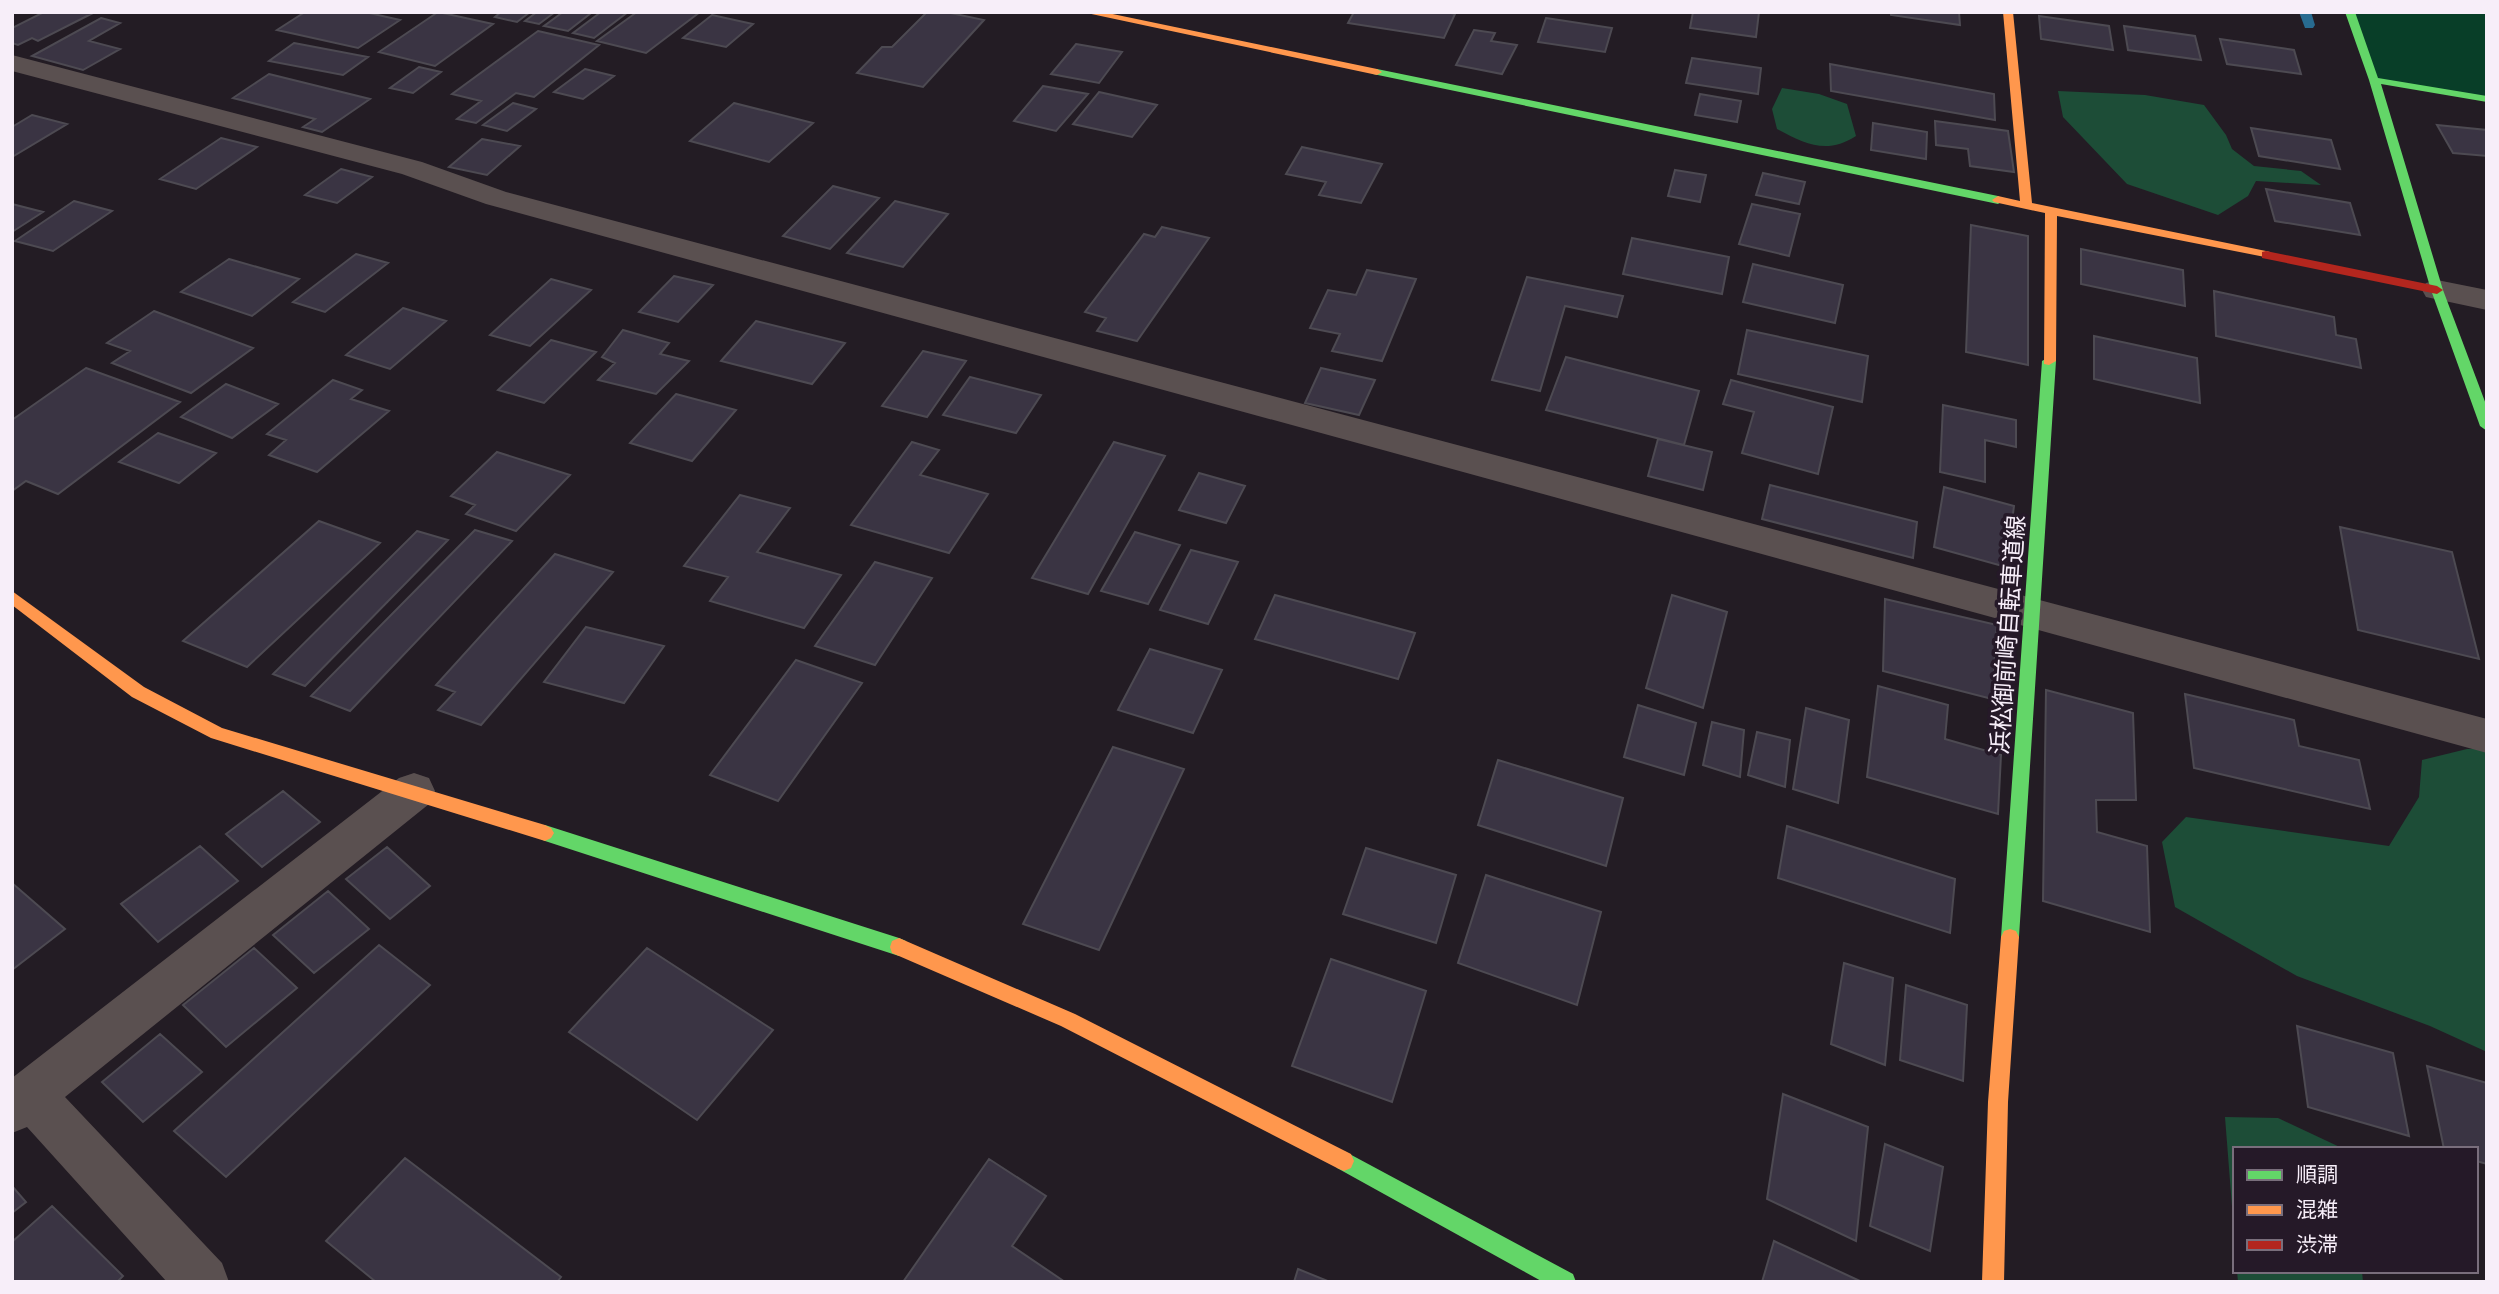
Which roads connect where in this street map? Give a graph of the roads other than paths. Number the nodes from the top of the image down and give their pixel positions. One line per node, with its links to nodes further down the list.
1 (1087, 12): 7 (street)
2 (2008, 12): 7 (street)
3 (2350, 12): 5 (street)
4 (12, 63): 13 (street)
5 (2374, 79): 6 (street); 9 (street)
6 (2487, 99)
7 (2026, 205): 8 (street)
8 (2050, 211): 9 (street); 13 (street, 浜松御前崎自転車道線)
9 (2437, 290): 10 (street); 11 (street)
10 (2487, 300)
11 (2487, 426)
12 (12, 597): 15 (street)
13 (2032, 611): 14 (street); 19 (street, 浜松御前崎自転車道線)
14 (2487, 736)
15 (414, 791): 16 (street); 18 (street)
16 (21, 1102): 17 (street)
17 (203, 1282)
18 (1565, 1282)
19 (1993, 1282)

